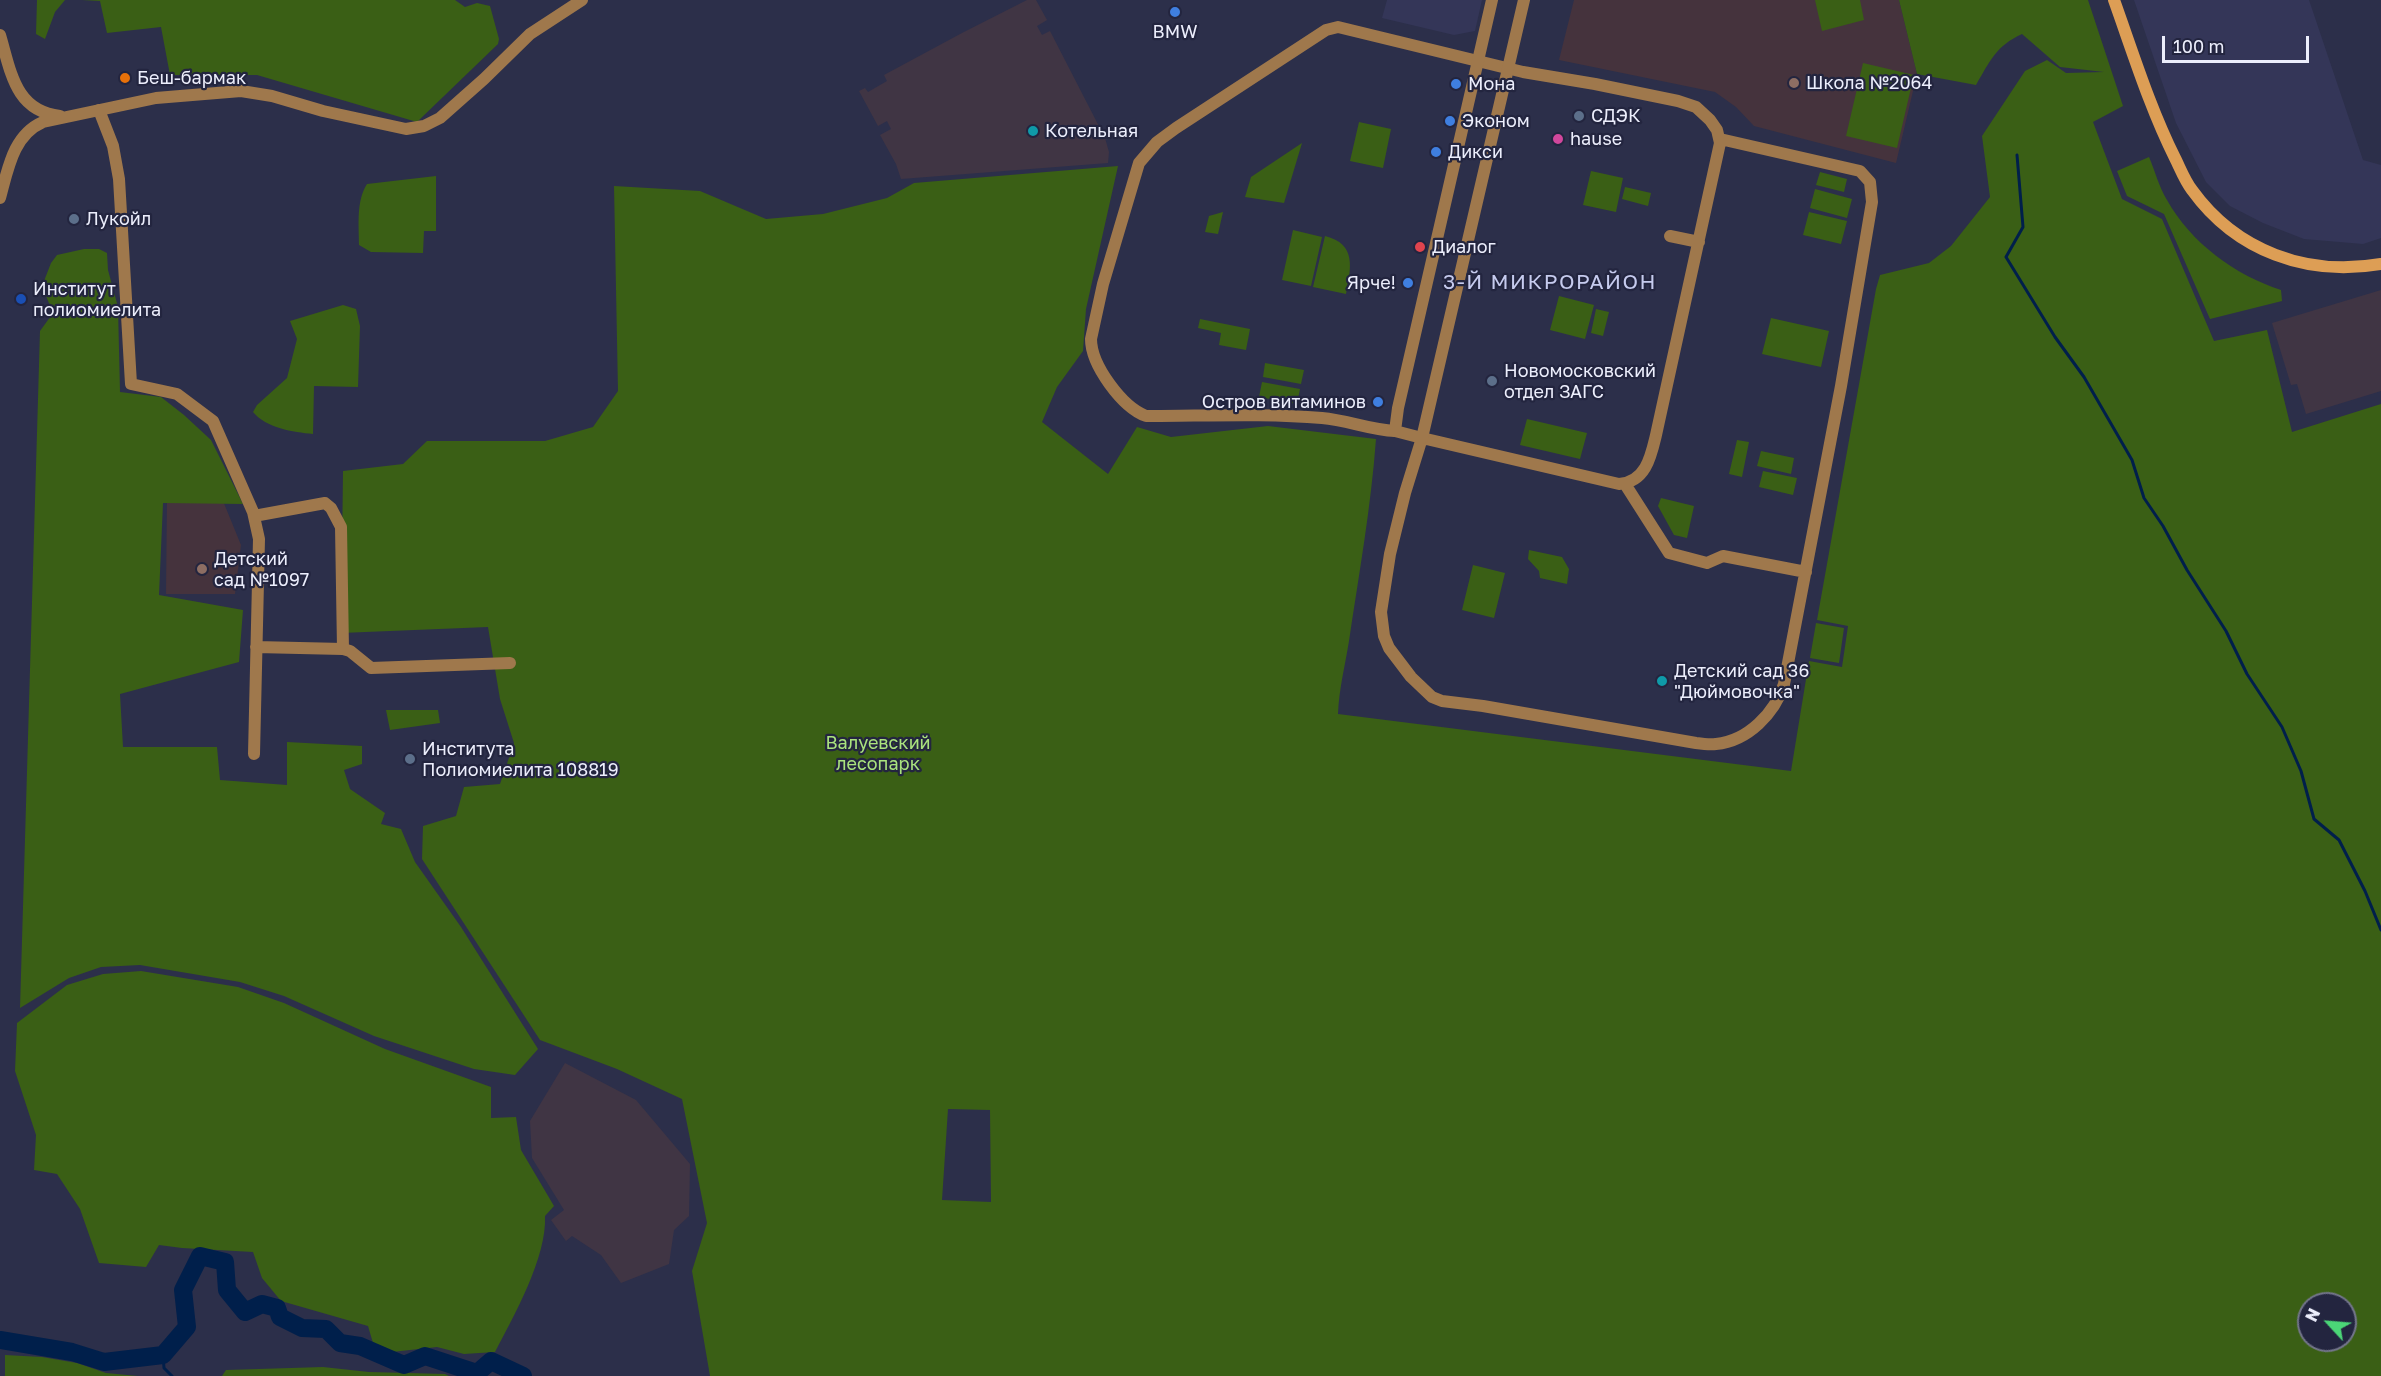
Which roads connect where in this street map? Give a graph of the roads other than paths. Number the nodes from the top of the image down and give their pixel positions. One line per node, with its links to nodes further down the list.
1 (582, 0): 8 (street)
2 (1492, 0): 6 (street)
3 (1524, 0): 7 (street)
4 (2114, 0): 14 (main road)
5 (0, 35): 9 (street)
6 (1478, 61): 7 (street); 15 (street); 15 (street)
7 (1508, 68): 10 (street); 16 (street)
8 (99, 110): 9 (street); 18 (street)
9 (68, 116): 11 (street)
10 (1720, 139): 13 (street); 19 (street)
11 (0, 198)
12 (1670, 236): 13 (street)
13 (1699, 242): 17 (street)
14 (2381, 264)
15 (1395, 431): 16 (street)
16 (1422, 438): 17 (street); 19 (street)
17 (1624, 484): 19 (street)
18 (254, 516): 20 (street); 21 (street)
19 (1806, 572)
20 (256, 647): 21 (street); 23 (street)
21 (343, 648): 22 (street)
22 (510, 663)
23 (254, 754)

